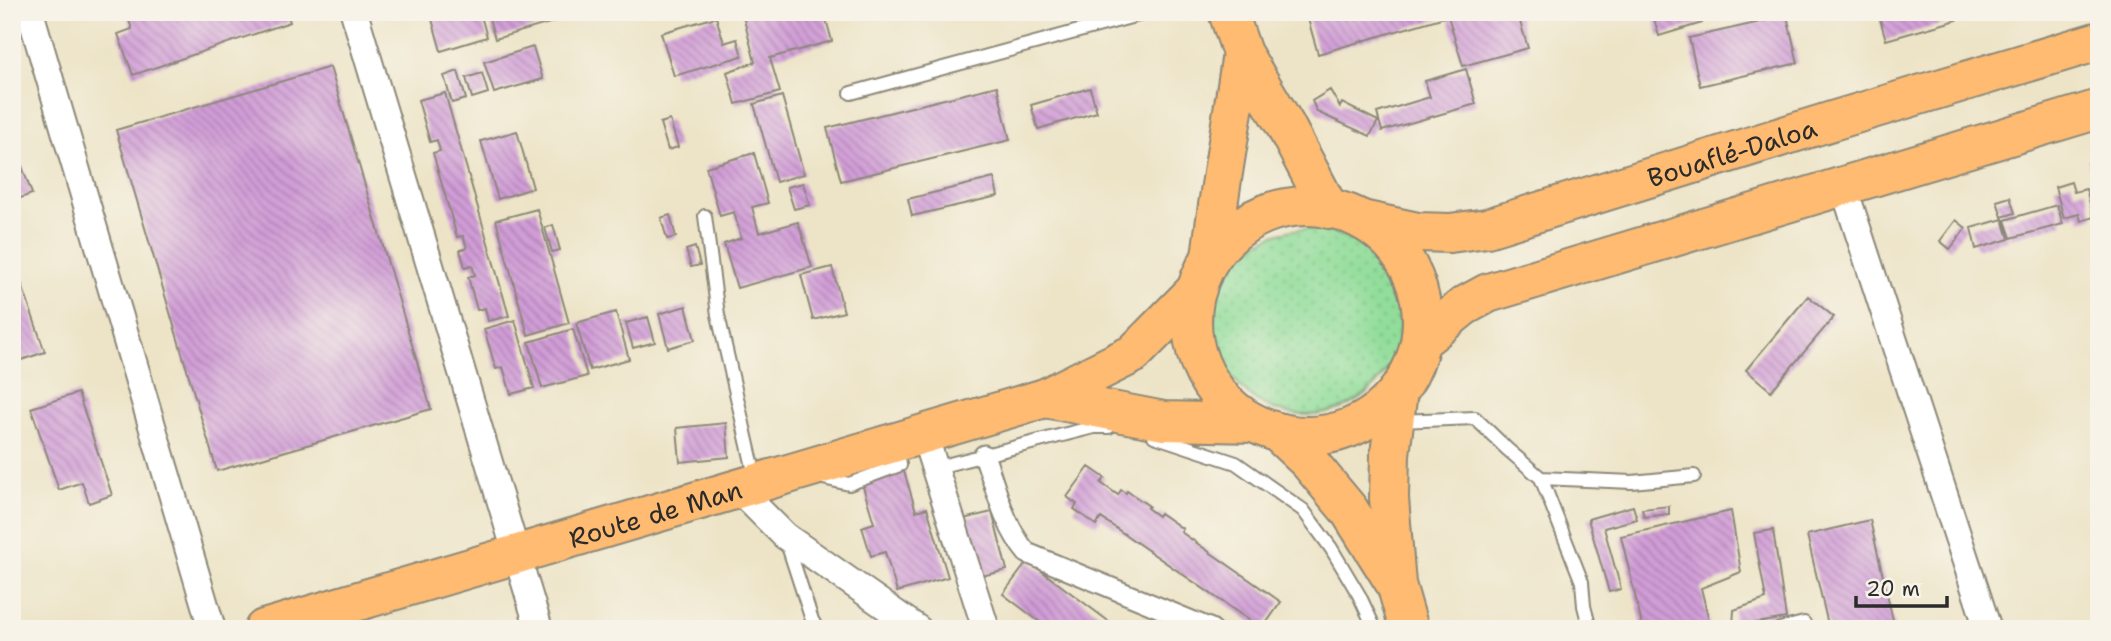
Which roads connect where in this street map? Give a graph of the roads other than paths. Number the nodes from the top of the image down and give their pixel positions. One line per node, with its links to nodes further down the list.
1 (30, 12): 29 (street)
2 (354, 12): 25 (street)
3 (1149, 12): 7 (lane)
4 (1228, 12): 6 (main road)
5 (2099, 41): 10 (main road, Bouaflé-Daloa)
6 (1242, 53): 10 (main road); 12 (main road)
7 (851, 93)
8 (2099, 109): 9 (main road)
9 (1843, 185): 13 (main road); 39 (street)
10 (1346, 214): 12 (main road); 13 (main road)
11 (705, 216): 23 (lane)
12 (1204, 273): 14 (main road, Route de Man); 16 (main road)
13 (1421, 341): 15 (main road)
14 (1045, 398): 16 (main road); 19 (main road, Route de Man)
15 (1396, 406): 16 (main road); 22 (lane); 26 (main road)
16 (1266, 427): 26 (main road)
17 (1118, 428): 20 (lane)
18 (1140, 432): 35 (lane)
19 (918, 448): 20 (lane); 23 (main road, Route de Man); 28 (street)
20 (984, 455): 34 (street)
21 (1694, 476): 22 (lane)
22 (1541, 478): 37 (lane)
23 (748, 486): 24 (street); 25 (main road, Route de Man)
24 (785, 536): 32 (lane); 33 (street)
25 (518, 554): 30 (main road, Route de Man); 31 (street)
26 (1396, 584): 36 (main road)
27 (1804, 623): 38 (lane)
28 (985, 628)
29 (212, 629)
30 (264, 629)
31 (538, 629)
32 (817, 629)
33 (918, 629)
34 (1211, 629)
35 (1375, 629)
36 (1409, 629)
37 (1590, 629)
38 (1780, 629)
39 (1988, 629)

